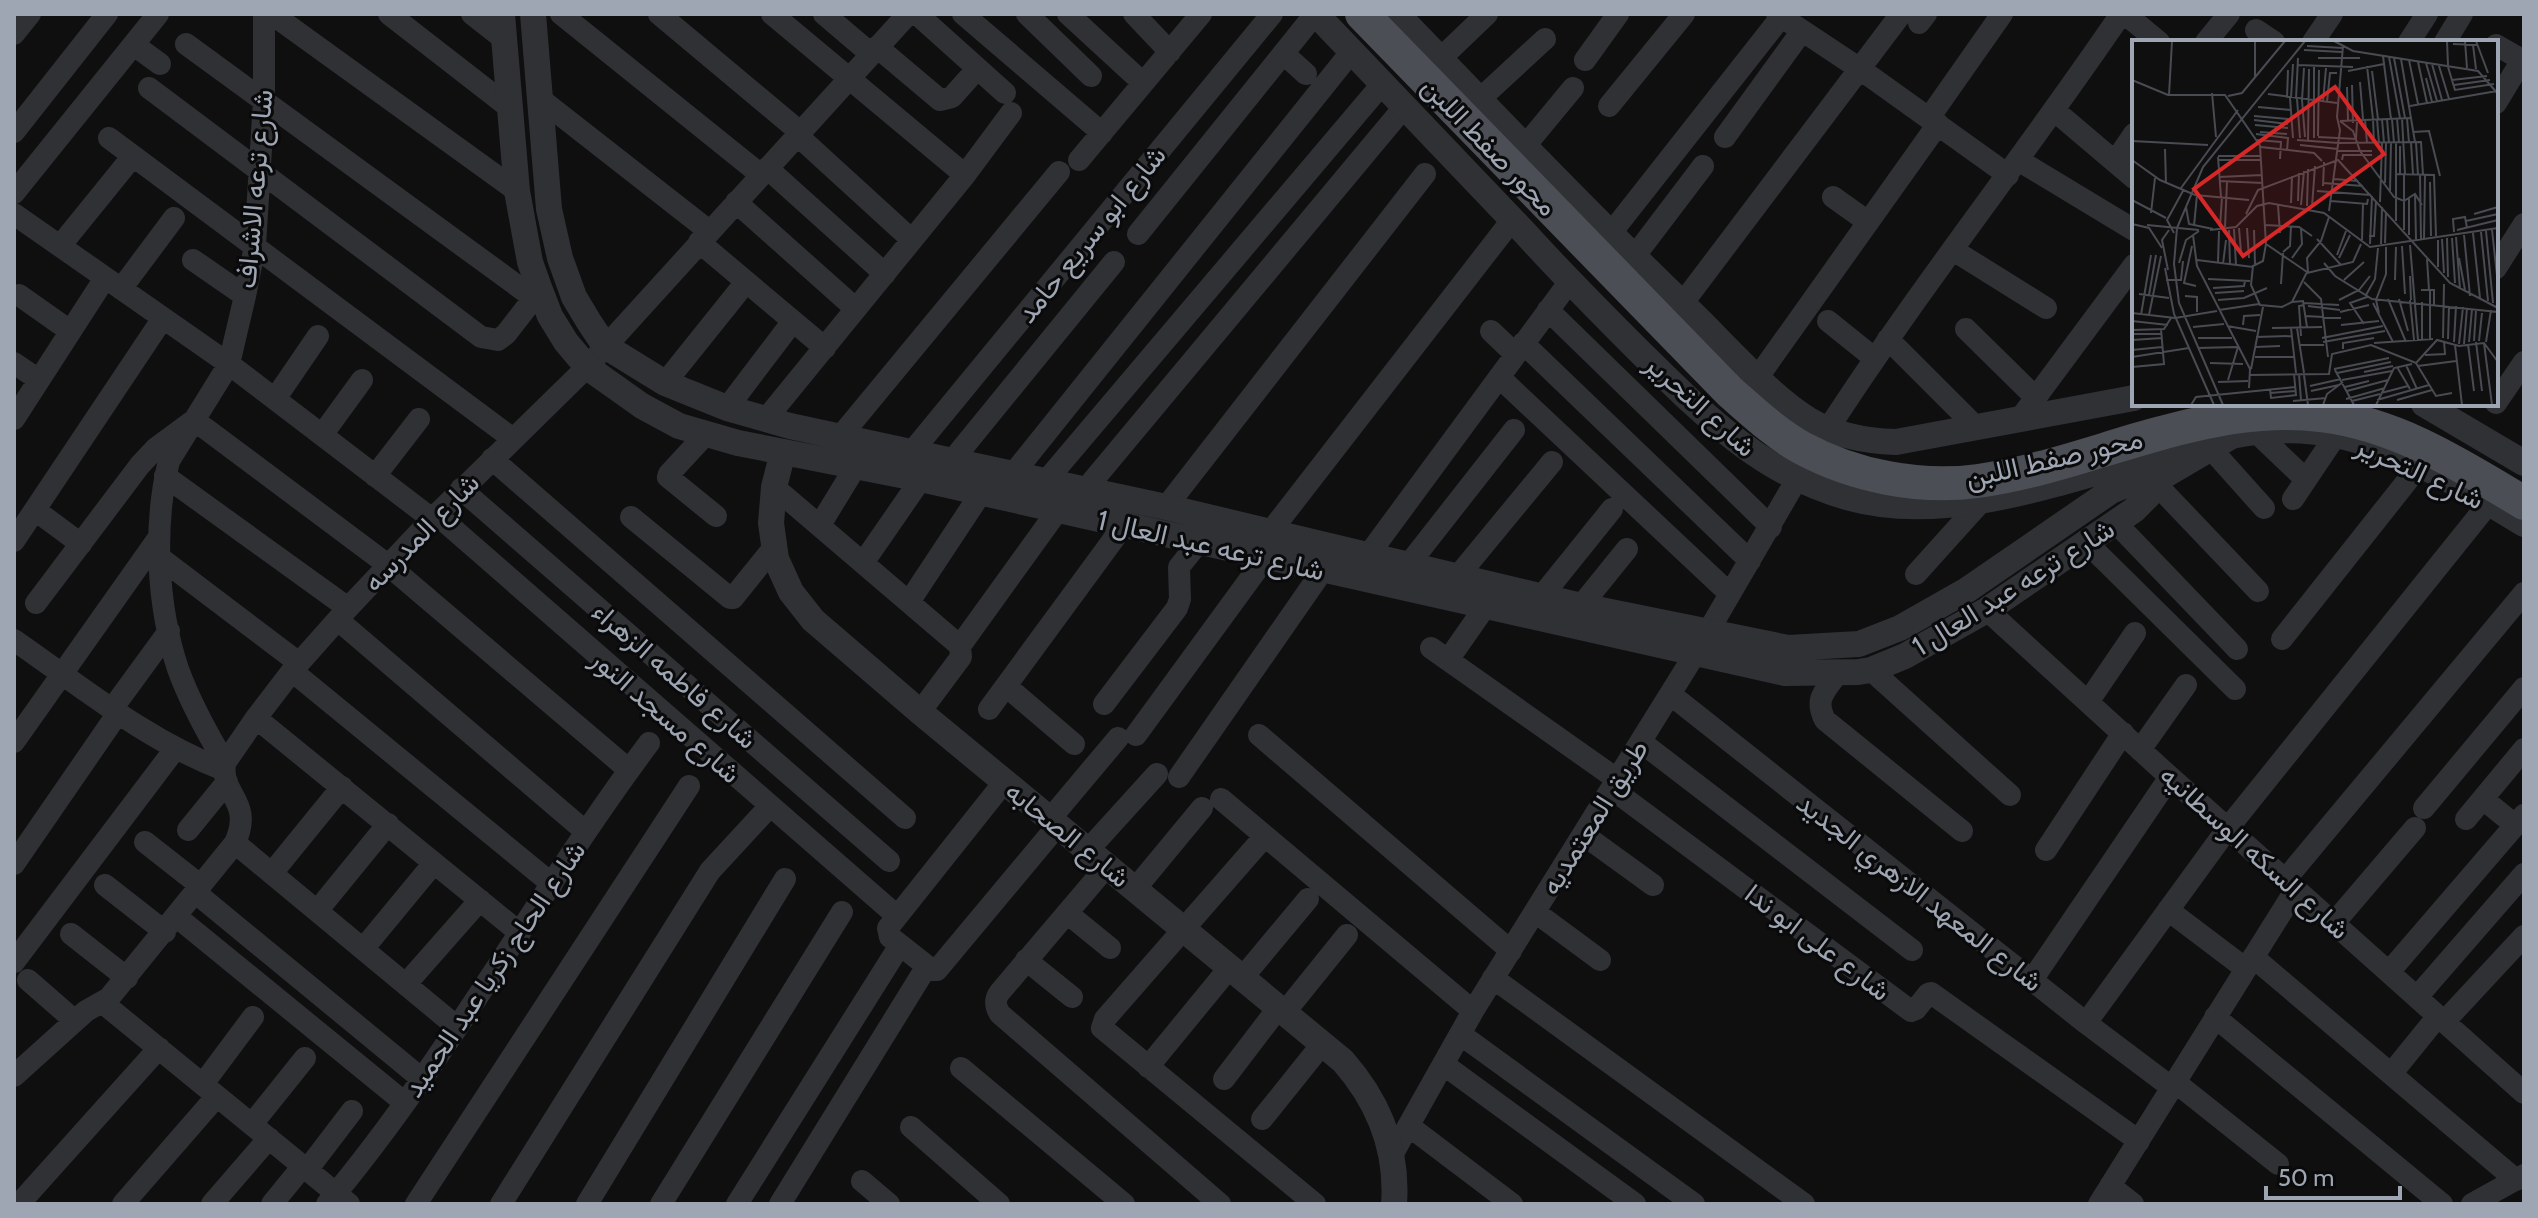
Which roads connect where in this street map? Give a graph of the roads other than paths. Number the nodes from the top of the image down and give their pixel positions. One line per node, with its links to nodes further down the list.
1 (30, 14): 34 (street)
2 (107, 14): 70 (street)
3 (158, 14): 42 (street)
4 (389, 14): 67 (street)
5 (472, 14): 33 (street)
6 (533, 14): 61 (street, شارع ترعه عبد العال 1)
7 (561, 14): 82 (street)
8 (659, 14): 72 (street)
9 (772, 14): 56 (street)
10 (824, 14): 44 (street)
11 (963, 14): 71 (street)
12 (1027, 14): 54 (street)
13 (1068, 14): 57 (street)
14 (1134, 14): 46 (street)
15 (1201, 14): 46 (street)
16 (1272, 14): 164 (street, شارع ابو سريع حامد)
17 (1316, 14): 45 (street, شارع التحرير); 47 (street)
18 (1362, 14): 186 (main road, محور صفط اللبن, bridge)
19 (1487, 14): 51 (street)
20 (1618, 14): 48 (street)
21 (1684, 14): 66 (street)
22 (2002, 14): 69 (street)
23 (2229, 14): 37 (street)
24 (2332, 14): 38 (street)
25 (2427, 14): 39 (street)
26 (2462, 14): 40 (street)
27 (262, 16): 63 (street, شارع ترعه الاشراف); 86 (street)
28 (903, 16): 44 (street, شارع المدرسه); 84 (street)
29 (1405, 17): 51 (street)
30 (1915, 17): 52 (street)
31 (2115, 17): 36 (street); 68 (street)
32 (1789, 20): 52 (street); 73 (street); 96 (street)
33 (503, 27): 67 (street, شارع ترعه عبد العال 1)
34 (14, 34)
35 (1545, 39): 62 (street)
36 (2155, 40)
37 (2208, 40)
38 (2314, 40)
39 (2410, 40)
40 (2446, 40)
41 (186, 44): 63 (street)
42 (134, 45): 50 (street); 87 (street)
43 (2498, 46): 49 (street)
44 (874, 51): 55 (street); 56 (street, شارع المدرسه)
45 (1352, 51): 58 (street, شارع التحرير); 171 (street)
46 (1170, 52): 57 (street)
47 (1284, 54): 53 (street); 97 (street)
48 (1585, 60)
49 (2523, 61): 64 (street)
50 (160, 64)
51 (1436, 65): 62 (street); 152 (main road, محور صفط اللبن)
52 (1860, 69): 69 (street); 115 (street)
53 (1306, 74)
54 (1091, 76)
55 (969, 78)
56 (849, 79): 72 (street, شارع المدرسه); 84 (street)
57 (1143, 83): 71 (street)
58 (1383, 83): 65 (street, شارع التحرير); 177 (street)
59 (149, 88): 81 (street)
60 (1573, 88): 76 (street)
61 (539, 98): 98 (street); 127 (street, شارع ترعه عبد العال 1)
62 (1480, 99): 76 (street)
63 (264, 100): 81 (street, شارع ترعه الاشراف); 112 (street)
64 (2498, 100)
65 (1405, 106): 92 (street, شارع التحرير); 181 (street)
66 (1609, 106)
67 (510, 108): 86 (street, شارع ترعه عبد العال 1)
68 (2055, 111): 78 (street); 80 (street)
69 (1933, 121): 80 (street); 93 (street)
70 (14, 132)
71 (1102, 133): 160 (street)
72 (798, 134): 82 (street, شارع المدرسه); 99 (street)
73 (1725, 137)
74 (2132, 137): 78 (street)
75 (109, 138): 77 (street)
76 (1525, 146): 96 (street)
77 (133, 156): 100 (street); 101 (street)
78 (2115, 162): 85 (street)
79 (1703, 166): 103 (street)
80 (2013, 167): 95 (street); 102 (street)
81 (259, 169): 101 (street, شارع ترعه الاشراف); 112 (street)
82 (764, 171): 89 (street, شارع المدرسه); 108 (street)
83 (1425, 174): 187 (street)
84 (965, 175): 99 (street)
85 (2132, 176)
86 (517, 191): 112 (street, شارع ترعه عبد العال 1)
87 (14, 193)
88 (1833, 197): 93 (street)
89 (736, 202): 98 (street, شارع المدرسه); 117 (street)
90 (14, 214): 100 (street, شارع مسجد النور)
91 (174, 218): 111 (street)
92 (1512, 220): 109 (street, شارع التحرير); 204 (street)
93 (1868, 222): 136 (street)
94 (2524, 224): 106 (street)
95 (2132, 229)
96 (1611, 233): 103 (street)
97 (1138, 234)
98 (704, 237): 110 (street); 127 (street, شارع المدرسه)
99 (912, 240): 108 (street)
100 (60, 246): 111 (street, شارع مسجد النور)
101 (255, 246): 114 (street, شارع ترعه الاشراف); 161 (street)
102 (1953, 250): 116 (street); 126 (street)
103 (1634, 257): 115 (street)
104 (193, 260): 114 (street)
105 (1114, 262): 167 (street)
106 (2498, 265)
107 (2132, 268): 140 (street)
108 (885, 274): 117 (street)
109 (1570, 281): 118 (street); 176 (street, شارع التحرير)
110 (746, 282): 120 (street); 139 (street)
111 (113, 283): 119 (street, شارع مسجد النور); 123 (street)
112 (537, 294): 134 (street, شارع ترعه عبد العال 1)
113 (19, 295): 123 (street)
114 (245, 296): 133 (street, شارع ترعه الاشراف)
115 (1682, 304): 136 (street)
116 (2046, 308)
117 (856, 309): 128 (street)
118 (1548, 310): 129 (street); 199 (street)
119 (163, 318): 133 (street, شارع مسجد النور); 190 (street)
120 (793, 321): 128 (street); 146 (street)
121 (1828, 321): 130 (street)
122 (1966, 329): 140 (street)
123 (70, 331): 137 (street)
124 (1491, 331): 129 (street)
125 (318, 336): 142 (street)
126 (1888, 339): 130 (street); 153 (street)
127 (605, 346): 134 (street, شارع المدرسه); 139 (street, شارع ترعه عبد العال 1)
128 (825, 348): 149 (street)
129 (1519, 349): 135 (street); 209 (street)
130 (1874, 358): 154 (street)
131 (2524, 362): 143 (street)
132 (14, 363): 137 (street)
133 (229, 364): 142 (street, شارع مسجد النور); 150 (street, شارع ترعه الاشراف)
134 (587, 367): 157 (street, شارع ترعه عبد العال 1); 161 (street, شارع المدرسه)
135 (1499, 377): 208 (street); 218 (street)
136 (1758, 377): 154 (street)
137 (39, 380): 147 (street)
138 (362, 380): 158 (street)
139 (665, 383): 146 (street, شارع ترعه عبد العال 1)
140 (2036, 398): 151 (street)
141 (2132, 398): 151 (street)
142 (275, 399): 158 (street, شارع مسجد النور)
143 (2498, 400)
144 (2428, 406): 156 (street, شارع التحرير)
145 (2494, 406): 156 (street)
146 (727, 408): 149 (street, شارع ترعه عبد العال 1)
147 (14, 419)
148 (419, 419): 174 (street)
149 (766, 419): 162 (street, شارع ترعه عبد العال 1)
150 (194, 420): 173 (street, شارع ترعه الاشراف); 203 (street); 212 (street)
151 (2019, 420): 153 (street)
152 (2248, 423): 159 (street, شارع التحرير); 163 (street, شارع ترعه عبد العال 1); 172 (street); 184 (street, شارع التحرير)
153 (1977, 428): 154 (street)
154 (1828, 429): 176 (street)
155 (1514, 430): 211 (street)
156 (2475, 433): 165 (street, شارع التحرير)
157 (706, 434): 162 (street, شارع ترعه عبد العال 1); 192 (street)
158 (322, 435): 174 (street, شارع مسجد النور)
159 (2336, 435): 170 (street, شارع التحرير); 183 (street)
160 (840, 437): 162 (street, شارع ترعه عبد العال 1); 164 (street, شارع ترعه عبد العال 1)
161 (513, 439): 166 (street, شارع المدرسه)
162 (800, 446): 169 (street, شارع ترعه عبد العال 1); 179 (street, شارع الصحابه)
163 (2212, 450): 178 (street, شارع ترعه عبد العال 1); 188 (street)
164 (911, 453): 167 (street, شارع ترعه عبد العال 1)
165 (2521, 456)
166 (492, 459): 180 (street, شارع المدرسه); 267 (street)
167 (951, 462): 171 (street, شارع ترعه عبد العال 1)
168 (1552, 462): 215 (street)
169 (856, 466): 175 (street, شارع ترعه عبد العال 1); 197 (street)
170 (2419, 466): 185 (street, شارع التحرير); 228 (street)
171 (1013, 474): 177 (street, شارع ترعه عبد العال 1)
172 (2300, 474)
173 (165, 476): 205 (street, شارع ترعه الاشراف); 225 (street)
174 (375, 476): 193 (street, شارع مسجد النور)
175 (921, 479): 182 (street, شارع ترعه عبد العال 1); 210 (street)
176 (1797, 479): 184 (street, شارع التحرير); 199 (street, طريق المعتمديه)
177 (1046, 481): 181 (street, شارع ترعه عبد العال 1)
178 (2158, 481): 195 (street, شارع ترعه عبد العال 1); 216 (street); 230 (street, شارع ترعه عبد العال 1)
179 (774, 487): 197 (street); 206 (street, شارع الصحابه)
180 (461, 489): 193 (street, شارع المدرسه); 282 (street, شارع فاطمه الزهراء)
181 (1085, 490): 187 (street, شارع ترعه عبد العال 1)
182 (981, 493): 191 (street, شارع ترعه عبد العال 1); 220 (street)
183 (2293, 499)
184 (1980, 503): 214 (street)
185 (2489, 503): 196 (street, شارع التحرير); 272 (street)
186 (2524, 503)
187 (1166, 507): 204 (street, شارع ترعه عبد العال 1)
188 (2264, 508)
189 (1612, 509): 219 (street)
190 (35, 510): 200 (street); 203 (street)
191 (1058, 510): 198 (street, شارع ترعه عبد العال 1); 231 (street)
192 (716, 516)
193 (434, 517): 212 (street, شارع المدرسه); 266 (street, شارع مسجد النور)
194 (631, 517): 206 (street)
195 (2115, 522): 201 (street, شارع ترعه عبد العال 1); 232 (street)
196 (2524, 524)
197 (820, 525): 210 (street)
198 (1124, 525): 202 (street, شارع ترعه عبد العال 1); 238 (street)
199 (1771, 527): 209 (street, طريق المعتمديه)
200 (14, 541)
201 (2085, 541): 224 (street, شارع ترعه عبد العال 1); 240 (street)
202 (1199, 542): 204 (street, شارع ترعه عبد العال 1); 243 (street)
203 (81, 544): 221 (street)
204 (1269, 544): 208 (street, شارع ترعه عبد العال 1); 213 (street, شارع ترعه عبد العال 1); 270 (street)
205 (159, 547): 226 (street, شارع ترعه الاشراف); 233 (street); 235 (street)
206 (774, 547): 246 (street, شارع الصحابه)
207 (1627, 549): 222 (street)
208 (1369, 554): 211 (street, شارع ترعه عبد العال 1)
209 (1750, 561): 218 (street, طريق المعتمديه)
210 (863, 563): 220 (street)
211 (1409, 564): 215 (street, شارع ترعه عبد العال 1)
212 (388, 565): 225 (street, شارع المدرسه); 257 (street)
213 (1323, 570): 223 (street, شارع ترعه عبد العال 1); 281 (street)
214 (1916, 574)
215 (1458, 576): 219 (street, شارع ترعه عبد العال 1)
216 (2258, 591)
217 (2524, 593): 289 (street)
218 (1730, 594): 230 (street, طريق المعتمديه)
219 (1542, 596): 222 (street, شارع ترعه عبد العال 1)
220 (909, 602): 231 (street)
221 (36, 603)
222 (1581, 606): 230 (street, شارع ترعه عبد العال 1)
223 (1485, 607): 230 (street, شارع ترعه عبد العال 1); 261 (street)
224 (1987, 610): 234 (street, شارع ترعه عبد العال 1); 242 (street, شارع السكه الوسطانيه)
225 (343, 614): 233 (street, شارع المدرسه); 275 (street)
226 (169, 631): 245 (street); 258 (street, شارع ترعه الاشراف)
227 (2135, 633): 242 (street)
228 (2282, 639)
229 (14, 640): 235 (street)
230 (1701, 643): 236 (street, شارع ترعه عبد العال 1); 241 (street, طريق المعتمديه)
231 (960, 646): 246 (street)
232 (2237, 649)
233 (296, 667): 247 (street, شارع المدرسه); 288 (street)
234 (1871, 670): 236 (street, شارع ترعه عبد العال 1); 264 (street)
235 (61, 673): 245 (street); 250 (street)
236 (1837, 674): 274 (street)
237 (2186, 685): 256 (street)
238 (1006, 686): 244 (street); 253 (street)
239 (2524, 688): 301 (street)
240 (2235, 689)
241 (1670, 694): 251 (street, طريق المعتمديه); 323 (street, شارع المعهد الازهري الجديد)
242 (2088, 702): 248 (street, شارع السكه الوسطانيه)
243 (1104, 704)
244 (989, 709)
245 (115, 711): 254 (street); 284 (street)
246 (920, 712): 260 (street, شارع الصحابه)
247 (256, 718): 258 (street, شارع المدرسه); 263 (street)
248 (2123, 733): 256 (street, شارع السكه الوسطانيه); 280 (street)
249 (1259, 735): 312 (street)
250 (14, 742)
251 (1641, 742): 261 (street, طريق المعتمديه); 311 (street)
252 (649, 743): 257 (street, شارع الحاج زكريا عبد الحميد)
253 (1074, 744)
254 (175, 749): 258 (street); 315 (street)
255 (2524, 749): 265 (street)
256 (2140, 750): 259 (street, شارع السكه الوسطانيه)
257 (629, 770): 275 (street, شارع الحاج زكريا عبد الحميد)
258 (226, 771): 273 (street, شارع المدرسه); 279 (street)
259 (2170, 777): 272 (street, شارع السكه الوسطانيه); 323 (street)
260 (1005, 781): 270 (street, شارع الصحابه); 304 (street)
261 (1615, 784): 276 (street, طريق المعتمديه); 356 (street, شارع على ابو ندا)
262 (689, 786): 368 (street)
263 (342, 787): 271 (street); 285 (street)
264 (2010, 795)
265 (2483, 799): 268 (street); 269 (street)
266 (770, 806): 304 (street, شارع مسجد النور); 369 (street)
267 (905, 818)
268 (2466, 819)
269 (2520, 820): 319 (street)
270 (1054, 822): 281 (street, شارع الصحابه); 317 (street)
271 (388, 824): 283 (street); 297 (street)
272 (2228, 828): 289 (street, شارع السكه الوسطانيه); 296 (street)
273 (188, 830)
274 (1962, 831)
275 (586, 832): 288 (street, شارع الحاج زكريا عبد الحميد)
276 (1584, 835): 291 (street); 299 (street, طريق المعتمديه)
277 (1265, 836): 292 (street); 303 (street); 329 (street)
278 (145, 842): 293 (street)
279 (235, 843): 285 (street); 293 (street)
280 (2046, 850)
281 (1098, 858): 292 (street, شارع الصحابه); 300 (street)
282 (889, 861)
283 (434, 863): 295 (street); 310 (street)
284 (14, 864)
285 (272, 873): 297 (street)
286 (2524, 874): 326 (street)
287 (785, 879): 370 (street)
288 (552, 884): 305 (street, شارع الحاج زكريا عبد الحميد)
289 (2290, 884): 301 (street, شارع السكه الوسطانيه); 316 (street)
290 (105, 885): 302 (street)
291 (1653, 885)
292 (1135, 889): 303 (street, شارع الصحابه)
293 (199, 890): 302 (street); 345 (street)
294 (1308, 899): 318 (street)
295 (480, 900): 305 (street); 324 (street)
296 (2168, 910): 316 (street); 334 (street)
297 (317, 911): 310 (street)
298 (842, 912): 371 (street)
299 (1535, 912): 312 (street, طريق المعتمديه); 314 (street)
300 (1067, 913): 309 (street); 313 (street)
301 (2334, 923): 319 (street, شارع السكه الوسطانيه)
302 (171, 924): 320 (street); 350 (street)
303 (1184, 928): 318 (street, شارع الصحابه); 342 (street)
304 (895, 930): 317 (street, شارع مسجد النور); 372 (street)
305 (520, 933): 335 (street, شارع الحاج زكريا عبد الحميد)
306 (71, 934): 320 (street)
307 (1347, 935): 328 (street)
308 (2524, 936): 332 (street)
309 (1110, 948)
310 (363, 949): 324 (street)
311 (1912, 950)
312 (1511, 951): 321 (street, طريق المعتمديه)
313 (1026, 960): 325 (street); 377 (street)
314 (1600, 960)
315 (14, 962)
316 (2249, 963): 331 (street); 344 (street)
317 (930, 968): 373 (street)
318 (1236, 972): 328 (street, شارع الصحابه); 342 (street)
319 (2389, 972): 326 (street, شارع السكه الوسطانيه)
320 (127, 978): 327 (street)
321 (1493, 978): 329 (street, طريق المعتمديه); 383 (street)
322 (28, 980): 333 (street)
323 (2032, 980): 334 (street, شارع المعهد الازهري الجديد)
324 (406, 984): 335 (street)
325 (1072, 997)
326 (2417, 997): 332 (street, شارع السكه الوسطانيه)
327 (103, 1003): 333 (street); 338 (street)
328 (1282, 1009): 337 (street, شارع الصحابه); 346 (street)
329 (1473, 1011): 336 (street, طريق المعتمديه)
330 (253, 1017): 349 (street)
331 (2215, 1017): 348 (street); 385 (street)
332 (2441, 1019): 344 (street); 347 (street, شارع السكه الوسطانيه)
333 (75, 1021): 341 (street)
334 (2086, 1023): 348 (street, شارع المعهد الازهري الجديد)
335 (457, 1027): 345 (street, شارع الحاج زكريا عبد الحميد)
336 (1460, 1034): 340 (street, طريق المعتمديه); 382 (street)
337 (1323, 1043): 352 (street); 357 (street, شارع الصحابه)
338 (159, 1048): 349 (street); 364 (street)
339 (305, 1058): 355 (street)
340 (1443, 1064): 353 (street, طريق المعتمديه); 381 (street)
341 (18, 1065)
342 (1148, 1067): 378 (street)
343 (961, 1068): 376 (street)
344 (2391, 1074): 360 (street)
345 (422, 1079): 350 (street, شارع الحاج زكريا عبد الحميد)
346 (1224, 1079)
347 (2520, 1081)
348 (2173, 1085): 356 (street); 358 (street, شارع المعهد الازهري الجديد)
349 (210, 1090): 355 (street); 365 (street)
350 (405, 1103): 363 (street, شارع الحاج زكريا عبد الحميد)
351 (352, 1111): 359 (street)
352 (1262, 1119)
353 (1409, 1126): 357 (street, طريق المعتمديه); 380 (street)
354 (911, 1127): 375 (street)
355 (260, 1131): 359 (street); 366 (street)
356 (2139, 1141): 362 (street)
357 (1392, 1155): 379 (street, شارع الصحابه)
358 (2278, 1164)
359 (305, 1168): 363 (street); 367 (street)
360 (2520, 1177): 386 (street)
361 (862, 1181): 374 (street)
362 (2105, 1195): 384 (street)
363 (337, 1200)
364 (19, 1204)
365 (123, 1204)
366 (212, 1204)
367 (272, 1204)
368 (416, 1204)
369 (501, 1204)
370 (587, 1204)
371 (661, 1204)
372 (737, 1204)
373 (780, 1204)
374 (889, 1204)
375 (999, 1204)
376 (1124, 1204)
377 (1220, 1204)
378 (1315, 1204)
379 (1394, 1204)
380 (1512, 1204)
381 (1635, 1204)
382 (1694, 1204)
383 (1804, 1204)
384 (2133, 1204)
385 (2442, 1204)
386 (2472, 1204)

